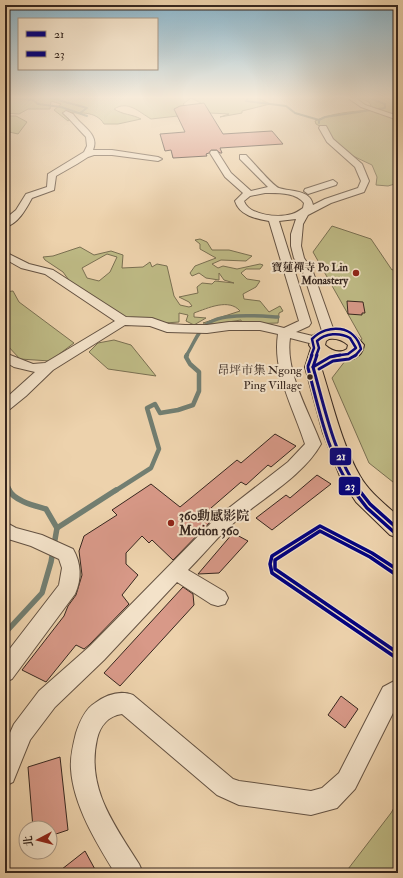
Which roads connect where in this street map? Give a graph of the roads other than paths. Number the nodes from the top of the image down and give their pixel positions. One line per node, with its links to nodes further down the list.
1 (90, 139): 4 (street)
2 (329, 139): 11 (street)
3 (214, 153): 10 (street)
4 (88, 154): 6 (street); 13 (street)
5 (243, 158): 8 (street)
6 (158, 159)
7 (333, 183): 9 (street)
8 (275, 190): 10 (street); 11 (street)
9 (308, 191)
10 (248, 194): 12 (street)
11 (304, 213): 12 (street); 17 (street)
12 (274, 218): 16 (street)
13 (5, 224)
14 (5, 255): 15 (street)
15 (122, 321): 16 (street); 19 (street)
16 (284, 332): 17 (street); 23 (street)
17 (319, 348): 17 (main road); 22 (main road)
18 (5, 356): 19 (street)
19 (48, 367): 20 (street)
20 (5, 406)
21 (5, 529): 25 (street)
22 (398, 529)
23 (175, 571): 24 (street); 27 (street)
24 (218, 598)
25 (5, 672)
26 (398, 689): 28 (street)
27 (5, 774)
28 (130, 873)

